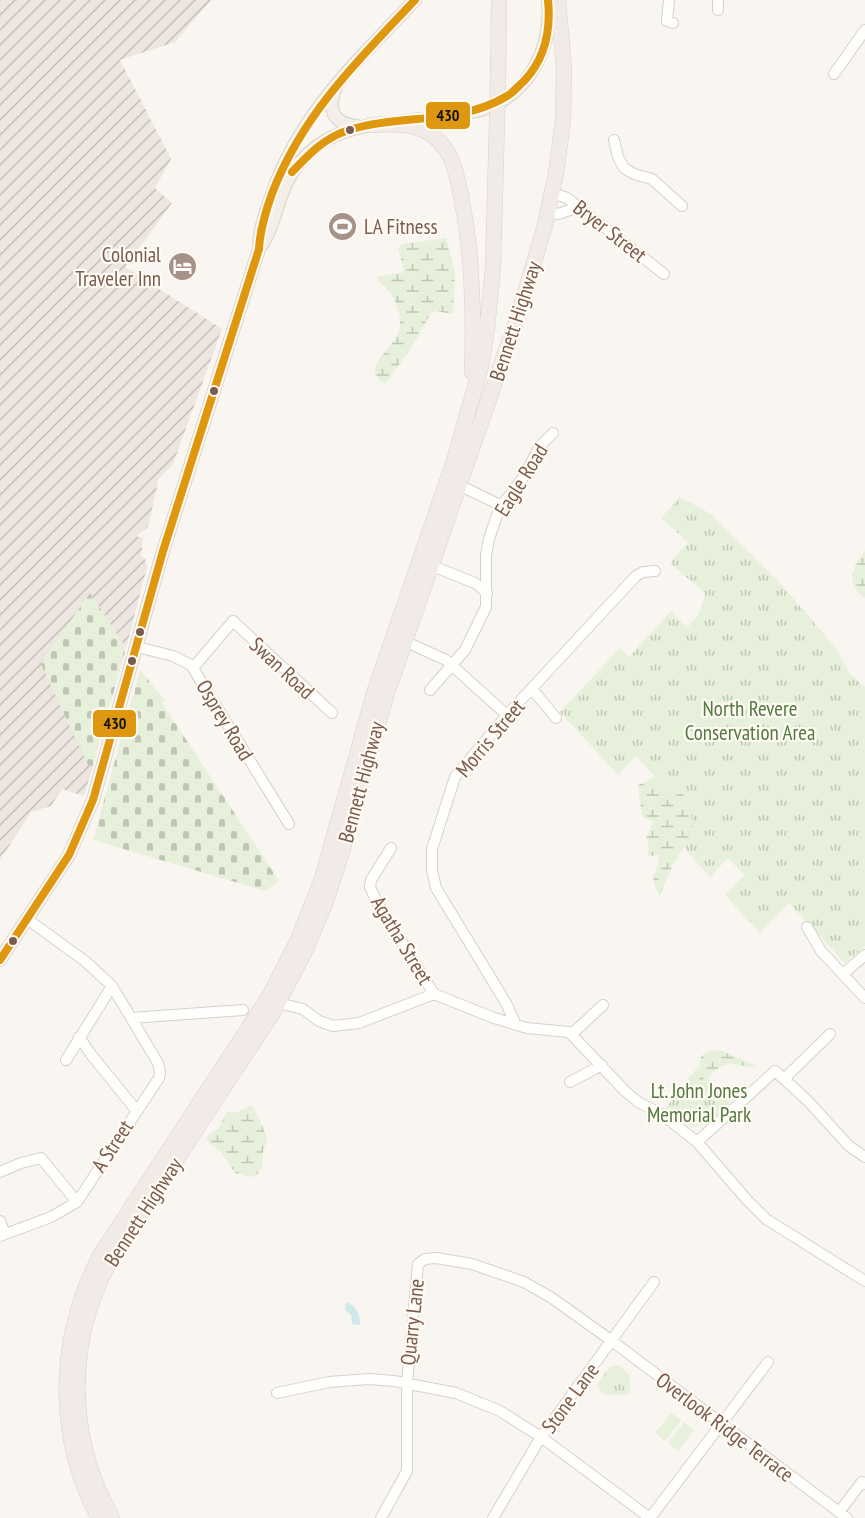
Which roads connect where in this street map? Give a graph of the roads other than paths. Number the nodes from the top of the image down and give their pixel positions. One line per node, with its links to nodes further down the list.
1 (415, 0): 9 (main road)
2 (499, 0): 18 (highway, Bennett Highway, bridge)
3 (548, 0): 10 (main road)
4 (558, 0): 12 (highway, Bennett Highway)
5 (669, 0): 6 (street)
6 (670, 22)
7 (865, 30): 8 (street)
8 (834, 74)
9 (339, 81): 10 (main road); 16 (main road)
10 (371, 124): 16 (main road); 18 (highway)
11 (614, 140): 13 (street)
12 (553, 193): 14 (street, Bryer Street); 15 (highway, Bennett Highway)
13 (682, 206)
14 (579, 207): 15 (street); 17 (street, Bryer Street)
15 (548, 212): 20 (highway, Bennett Highway)
16 (259, 249): 26 (main road)
17 (664, 274)
18 (471, 406): 73 (highway, Bennett Highway)
19 (553, 433): 21 (street, Eagle Road)
20 (459, 484): 21 (street); 22 (highway, Bennett Highway)
21 (502, 506): 24 (street, Eagle Road)
22 (430, 566): 24 (street); 25 (highway, Bennett Highway)
23 (655, 571): 29 (street, Morris Street)
24 (487, 593): 27 (street, Eagle Road)
25 (404, 641): 27 (street); 44 (highway, Bennett Highway)
26 (137, 646): 28 (street, Osprey Road); 36 (main road)
27 (452, 665): 30 (street, Eagle Road); 32 (street)
28 (193, 668): 31 (street, Swan Road); 34 (street, Osprey Road)
29 (532, 689): 32 (street, Morris Street); 33 (street)
30 (430, 690)
31 (332, 713)
32 (507, 715): 48 (street, Morris Street)
33 (556, 718)
34 (289, 824)
35 (391, 848): 42 (street, Agatha Street)
36 (27, 919): 39 (main road); 41 (street)
37 (807, 927): 40 (street)
38 (865, 955): 40 (street)
39 (0, 960)
40 (843, 974): 43 (street)
41 (112, 986): 47 (street); 51 (street)
42 (434, 994): 44 (street); 48 (street)
43 (865, 998)
44 (278, 1003): 74 (highway, Bennett Highway)
45 (603, 1005): 49 (street)
46 (243, 1010): 47 (street)
47 (132, 1018): 56 (street, A Street)
48 (516, 1025): 49 (street)
49 (572, 1034): 53 (street)
50 (830, 1034): 54 (street)
51 (79, 1037): 52 (street); 56 (street)
52 (66, 1060)
53 (602, 1065): 55 (street); 57 (street)
54 (784, 1078): 57 (street); 58 (street)
55 (570, 1082)
56 (136, 1110): 60 (street, A Street)
57 (697, 1142): 63 (street)
58 (863, 1158)
59 (0, 1172): 60 (street)
60 (76, 1202): 62 (street, A Street)
61 (0, 1221): 62 (street)
62 (2, 1235)
63 (865, 1281)
64 (654, 1282): 65 (street, Stone Lane)
65 (612, 1341): 67 (street, Quarry Lane); 69 (street, Overlook Ridge Terrace); 70 (street, Stone Lane)
66 (768, 1362): 69 (street)
67 (406, 1383): 68 (street); 70 (street); 75 (street, Quarry Lane)
68 (277, 1393)
69 (722, 1424): 72 (street, Overlook Ridge Terrace); 77 (street)
70 (541, 1437): 76 (street, Stone Lane); 77 (street)
71 (865, 1484): 72 (street, Overlook Ridge Terrace)
72 (843, 1515)
73 (99, 1518)
74 (112, 1518)
75 (381, 1518)
76 (493, 1518)
77 (650, 1518)

